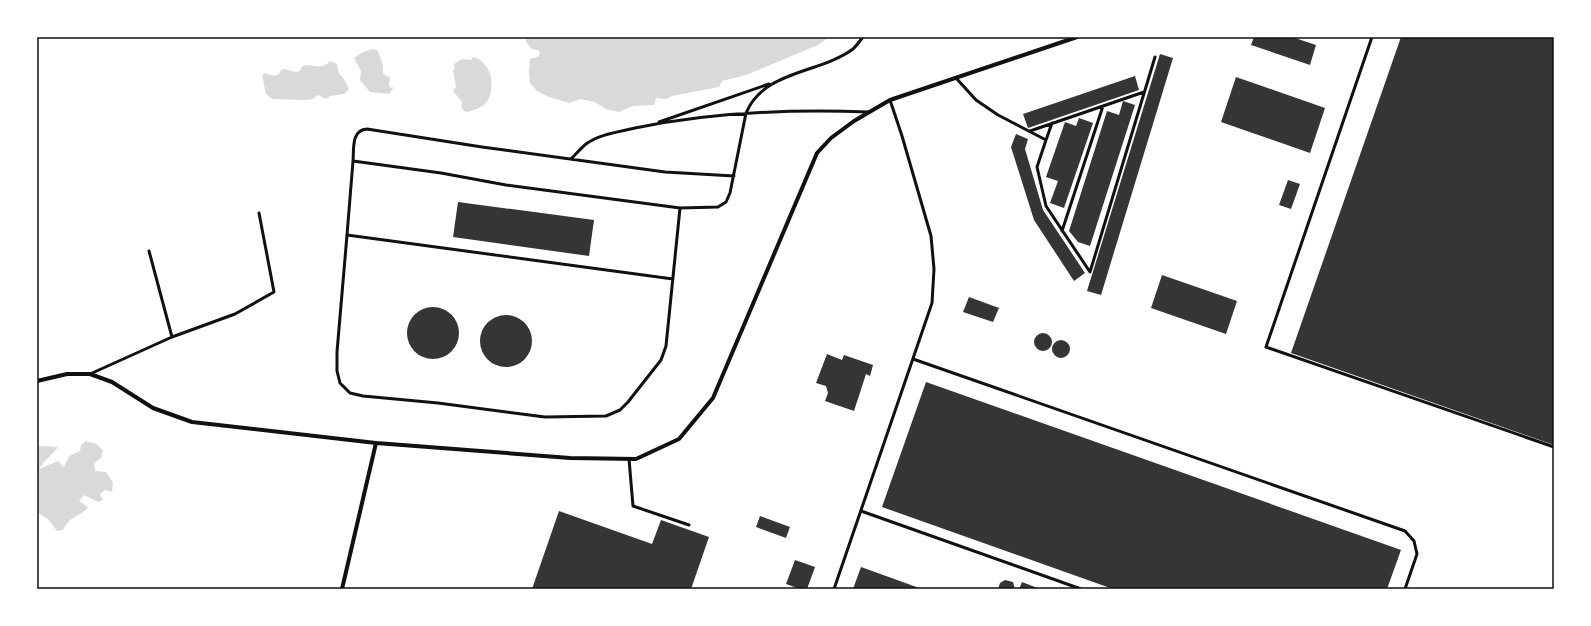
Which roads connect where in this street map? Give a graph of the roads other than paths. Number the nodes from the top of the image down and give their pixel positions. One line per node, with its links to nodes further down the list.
1 (863, 37): 6 (lane)
2 (1077, 37): 5 (street)
3 (1372, 37): 30 (lane)
4 (1155, 57): 7 (lane)
5 (956, 78): 8 (street); 14 (lane)
6 (773, 83): 11 (lane); 13 (lane)
7 (1144, 92): 9 (lane); 21 (lane)
8 (890, 100): 10 (street); 26 (lane)
9 (1103, 106): 12 (lane); 21 (lane)
10 (870, 112): 11 (lane); 31 (street)
11 (746, 113): 13 (lane); 18 (lane)
12 (1052, 123): 14 (lane); 15 (lane)
13 (652, 124): 16 (lane)
14 (1030, 131): 15 (lane)
15 (1046, 140): 21 (lane)
16 (571, 159): 17 (lane); 18 (lane)
17 (353, 161): 19 (lane); 22 (lane)
18 (734, 176): 19 (lane)
19 (680, 208): 24 (lane)
20 (260, 213): 25 (lane)
21 (1062, 231)
22 (347, 235): 24 (lane); 24 (lane)
23 (149, 251): 25 (lane)
24 (673, 279)
25 (172, 337): 27 (lane)
26 (913, 359): 32 (lane); 37 (lane)
27 (90, 374): 28 (street); 29 (street)
28 (37, 381)
29 (376, 443): 31 (street); 34 (street)
30 (1554, 447)
31 (629, 459): 33 (lane)
32 (861, 511): 35 (lane); 36 (lane)
33 (690, 525)
34 (342, 589)
35 (834, 589)
36 (1080, 589)
37 (1405, 589)

